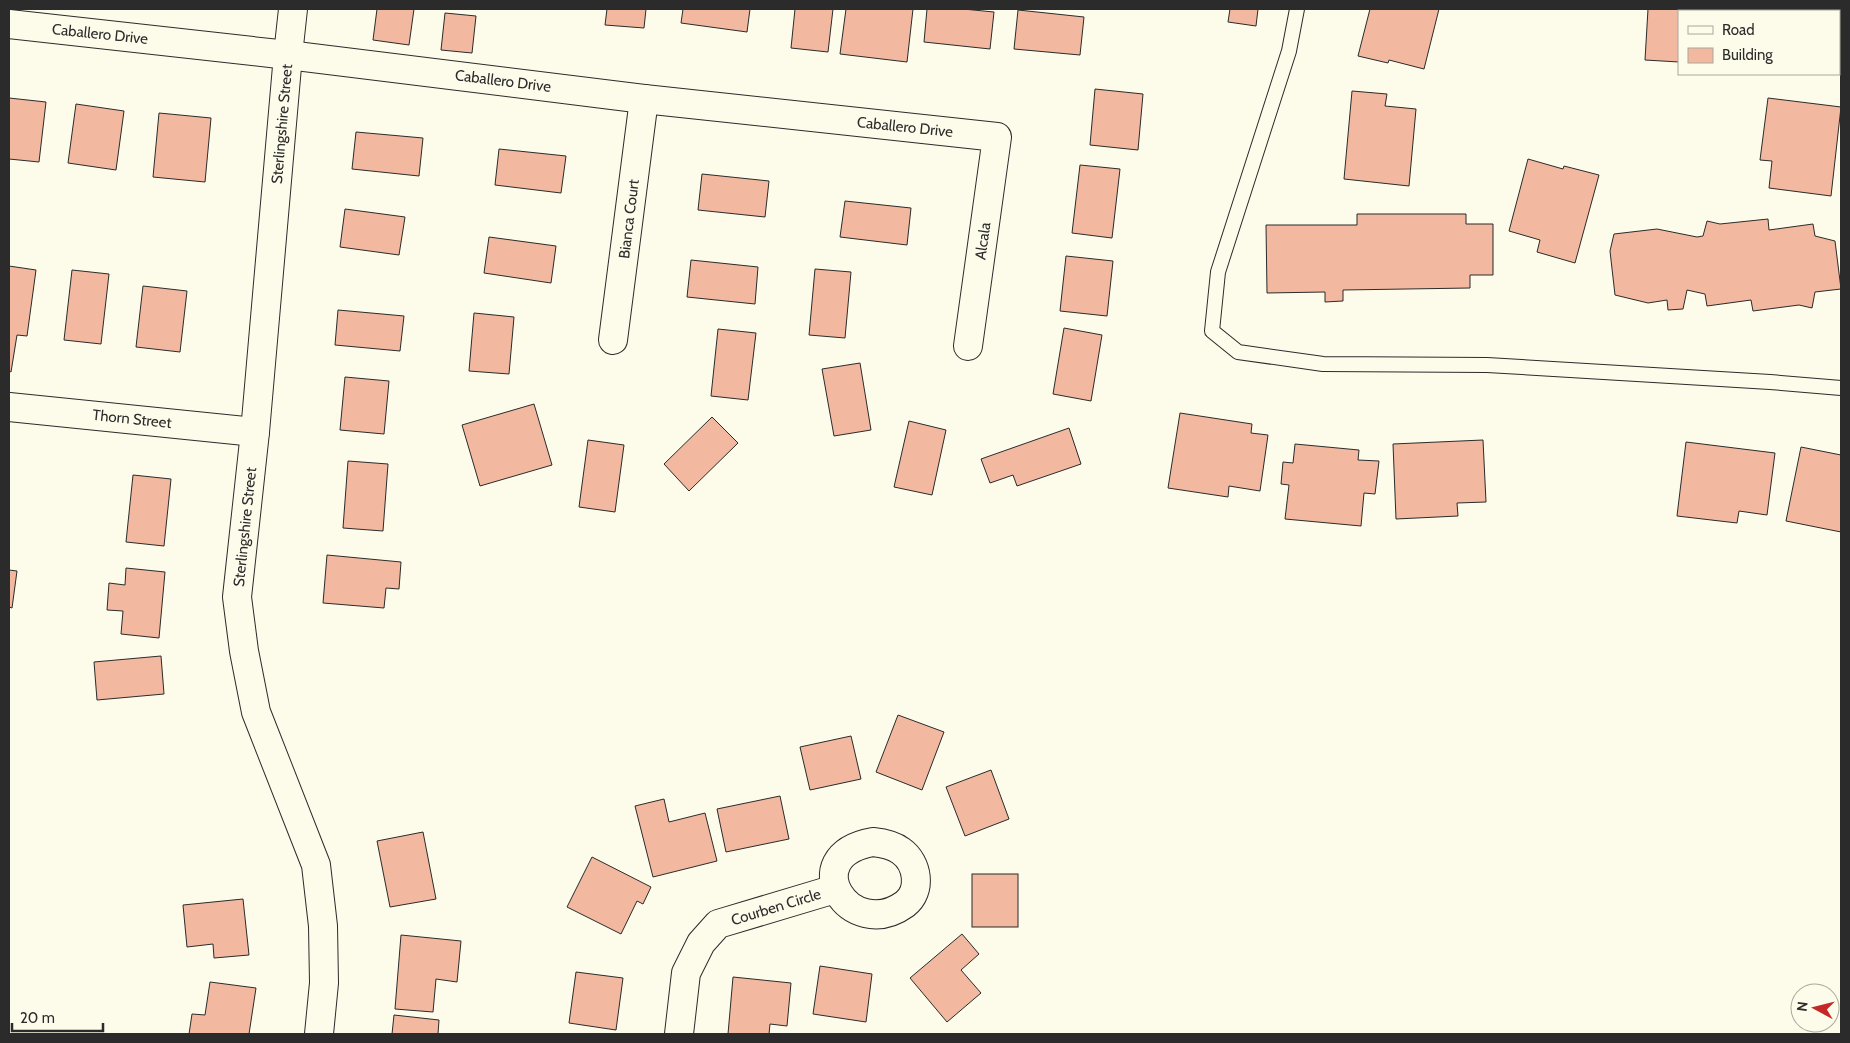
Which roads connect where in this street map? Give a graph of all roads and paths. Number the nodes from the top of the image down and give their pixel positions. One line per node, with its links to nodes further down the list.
1 (293, 9): 4 (street, Sterlingshire Street)
2 (1297, 9): 9 (lane)
3 (9, 24): 4 (street, Caballero Drive)
4 (288, 55): 5 (street, Caballero Drive); 11 (street, Sterlingshire Street)
5 (644, 99): 6 (street, Caballero Drive); 7 (street, Bianca Court)
6 (997, 137): 8 (street, Alcala)
7 (614, 340)
8 (968, 346)
9 (1841, 388)
10 (9, 407): 11 (street, Thorn Street)
11 (255, 432): 13 (street, Sterlingshire Street)
12 (835, 889): 14 (street, Courben Circle)
13 (319, 1034)
14 (678, 1034)

